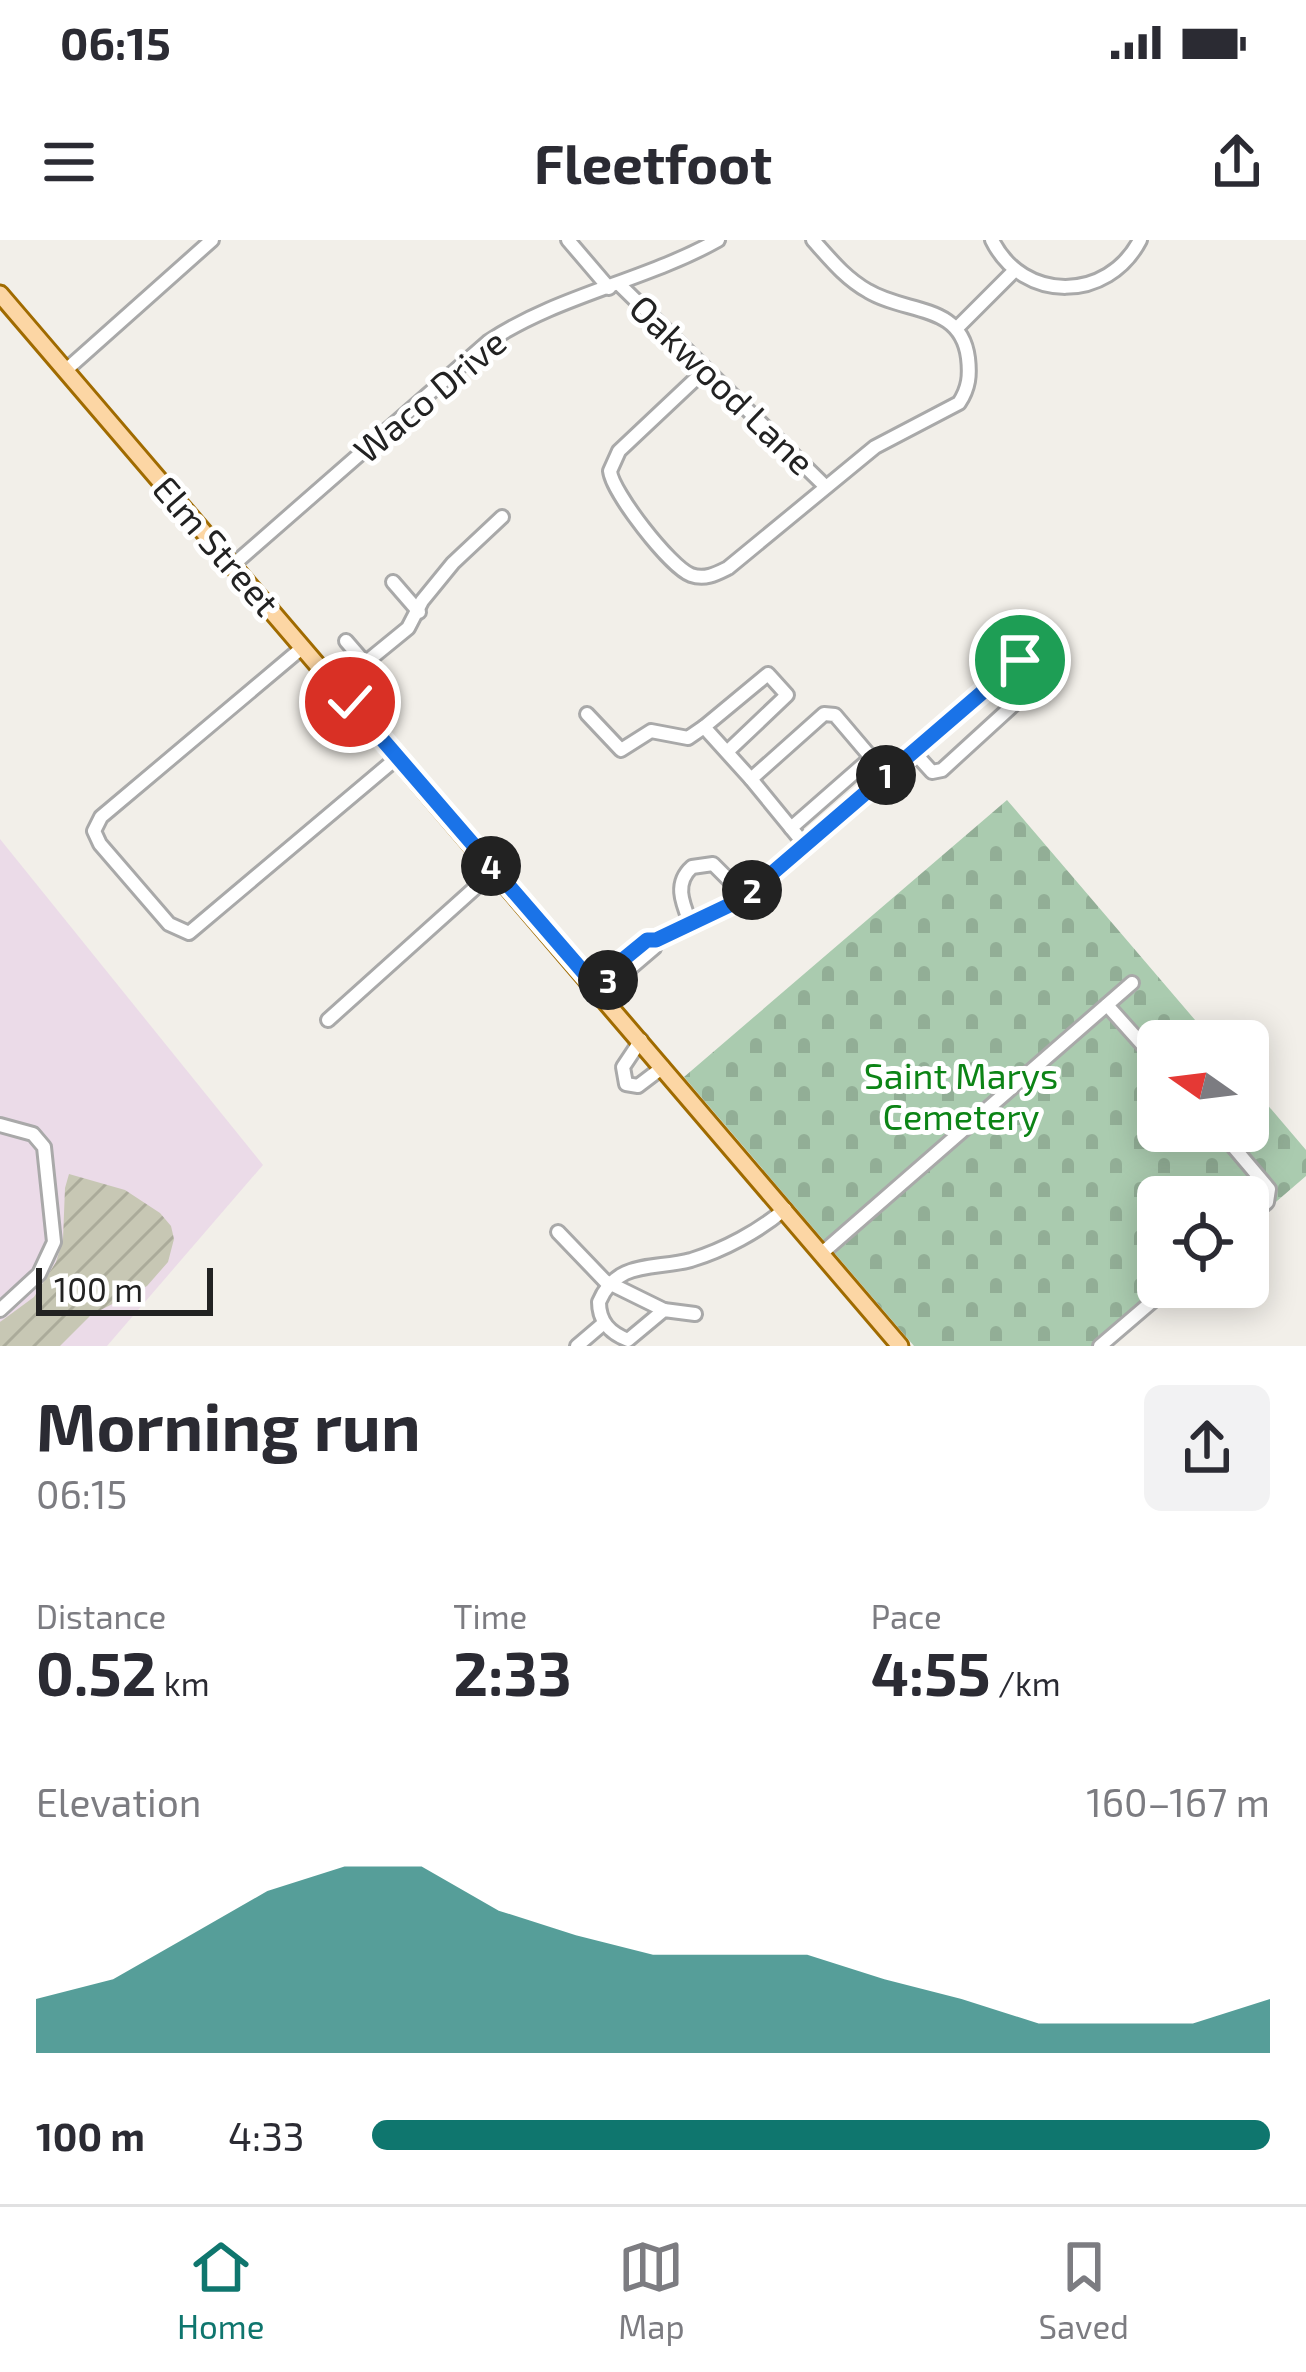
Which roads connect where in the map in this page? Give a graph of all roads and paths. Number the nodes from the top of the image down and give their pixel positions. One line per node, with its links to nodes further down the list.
1 (212, 240): 11 (street)
2 (568, 240): 8 (street, Oakwood Lane)
3 (718, 240): 8 (street, Waco Drive)
4 (813, 240): 10 (street)
5 (992, 240): 7 (street)
6 (1140, 240): 7 (street)
7 (1015, 270): 10 (street)
8 (614, 286): 12 (street, Oakwood Lane); 15 (street, Waco Drive)
9 (0, 294): 11 (main road, Elm Street)
10 (958, 327): 13 (street)
11 (66, 370): 15 (main road, Elm Street)
12 (705, 370): 13 (street, Oakwood Lane); 13 (street)
13 (825, 486)
14 (502, 517): 17 (street)
15 (232, 565): 19 (main road, Elm Street)
16 (394, 582): 17 (street)
17 (418, 611): 20 (street)
18 (346, 640): 20 (street)
19 (303, 647): 21 (main road, Elm Street); 26 (street)
20 (365, 663): 21 (street)
21 (337, 686): 26 (main road, Elm Street)
22 (587, 714): 23 (street)
23 (704, 727): 25 (street); 25 (street)
24 (914, 751): 24 (street); 28 (street)
25 (727, 752): 29 (street)
26 (398, 757): 32 (main road, Elm Street)
27 (871, 758): 28 (street); 29 (street); 30 (street)
28 (886, 775): 31 (street)
29 (751, 779): 30 (street)
30 (791, 828): 31 (street)
31 (805, 845): 33 (street)
32 (495, 870): 36 (main road, Elm Street); 38 (street)
33 (745, 896): 34 (street); 34 (street)
34 (690, 922): 36 (street)
35 (1132, 983): 37 (street)
36 (598, 989): 40 (main road, Elm Street)
37 (1107, 1005): 39 (street); 47 (street)
38 (328, 1020)
39 (1137, 1039)
40 (640, 1040): 41 (main road, Elm Street); 41 (street)
41 (663, 1067): 45 (main road, Elm Street)
42 (0, 1125): 50 (street)
43 (1238, 1152): 44 (street)
44 (1258, 1176)
45 (784, 1208): 47 (main road, Elm Street); 48 (street)
46 (558, 1232): 48 (street)
47 (822, 1252): 56 (main road, Elm Street)
48 (609, 1284): 51 (street); 53 (street)
49 (1144, 1308): 57 (street)
50 (0, 1310)
51 (664, 1310): 52 (street); 54 (street)
52 (695, 1314)
53 (604, 1323): 54 (street); 55 (street)
54 (629, 1342)
55 (578, 1346)
56 (901, 1346)
57 (1100, 1346)

